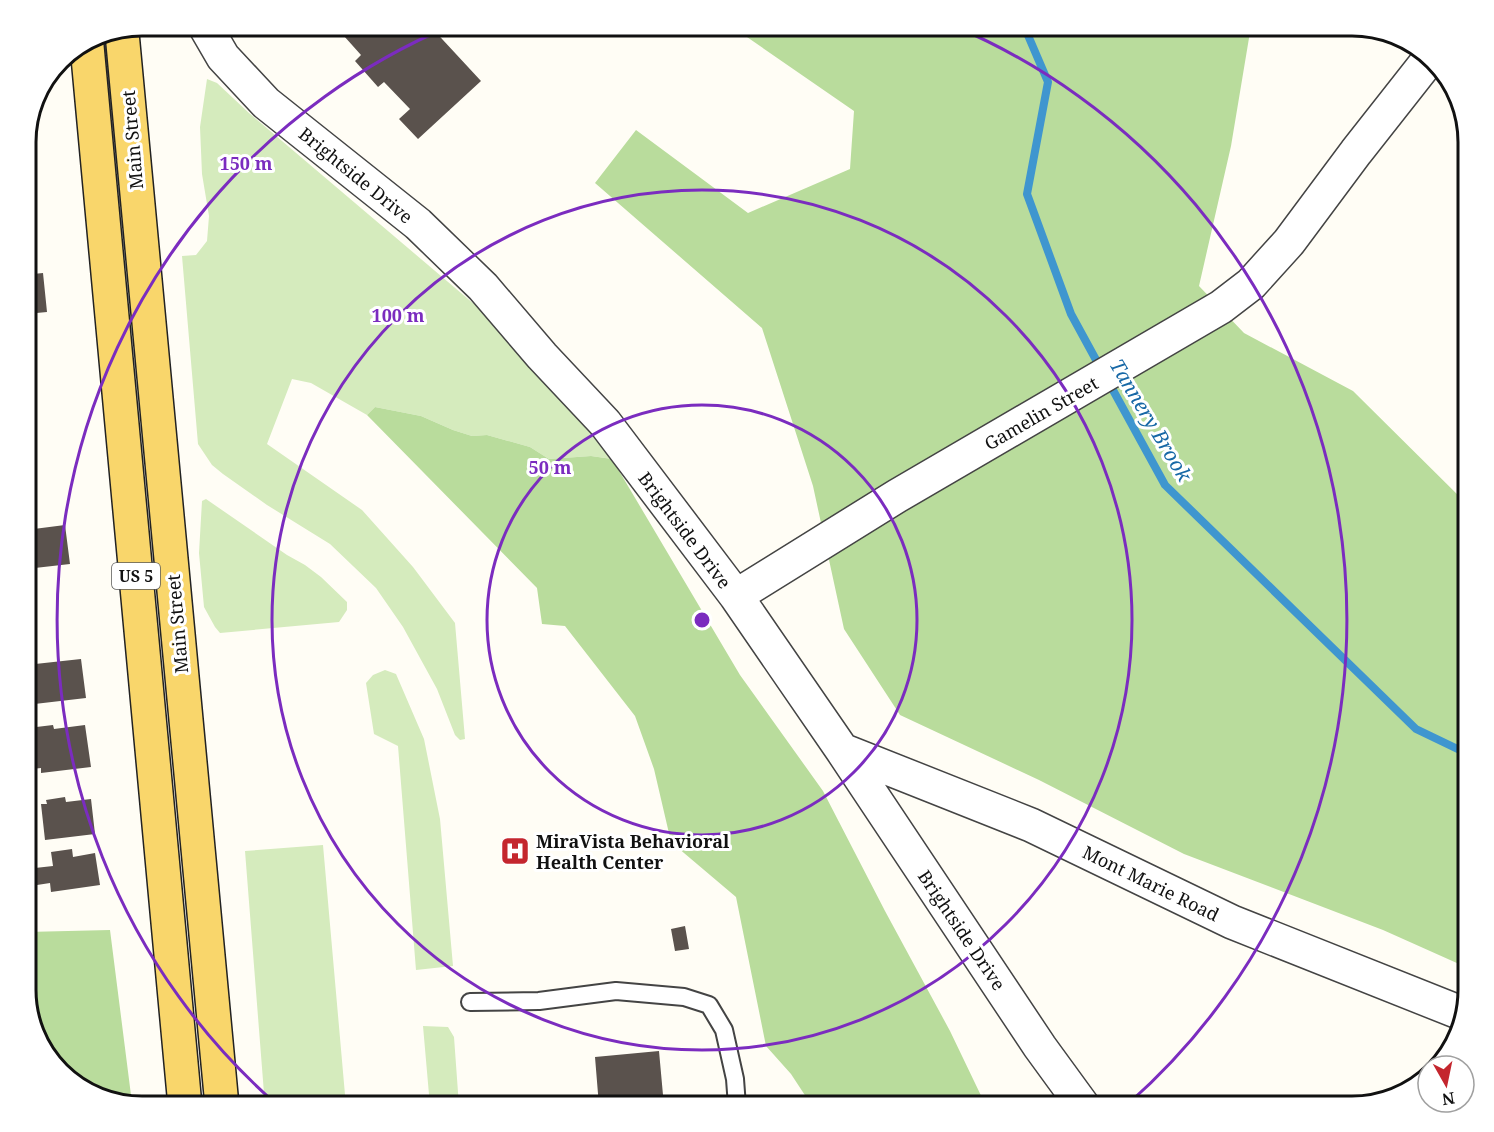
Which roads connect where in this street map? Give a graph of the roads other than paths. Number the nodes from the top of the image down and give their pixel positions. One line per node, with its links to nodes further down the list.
1 (211, 36): 5 (street, Brightside Drive)
2 (122, 38): 10 (main road, Main Street / US 5)
3 (87, 51): 9 (main road, Main Street / US 5)
4 (1425, 65): 5 (street, Gamelin Street)
5 (736, 596): 6 (street, Brightside Drive)
6 (842, 750): 8 (street, Mont Marie Road); 12 (street, Brightside Drive)
7 (470, 1002): 11 (lane)
8 (1456, 1011)
9 (184, 1096)
10 (221, 1096)
11 (736, 1096)
12 (1075, 1096)

